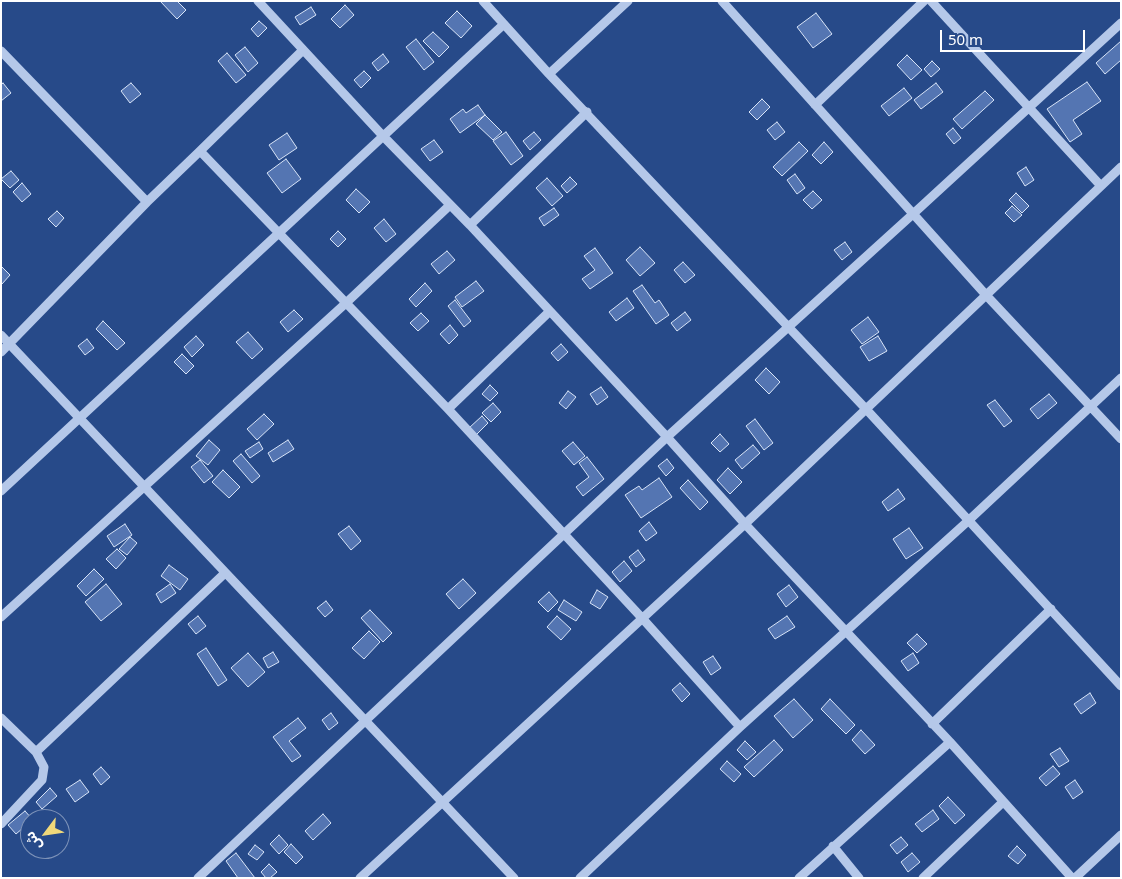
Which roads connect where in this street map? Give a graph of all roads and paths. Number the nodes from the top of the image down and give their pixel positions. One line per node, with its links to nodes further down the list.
1 (258, 1): 9 (street)
2 (483, 1): 8 (street)
3 (628, 1): 11 (street)
4 (722, 1): 12 (street)
5 (924, 1): 12 (street)
6 (931, 1): 13 (street)
7 (1121, 23): 13 (street)
8 (504, 24): 11 (street); 15 (street)
9 (303, 50): 15 (street); 16 (street)
10 (1, 51): 19 (street)
11 (549, 74): 14 (street)
12 (816, 105): 21 (street)
13 (1029, 108): 18 (street); 21 (street)
14 (587, 112): 22 (street); 27 (street)
15 (383, 136): 20 (street); 23 (street)
16 (200, 151): 19 (street); 23 (street)
17 (1121, 167): 18 (street)
18 (1101, 186): 24 (street)
19 (147, 202): 29 (street)
20 (450, 205): 22 (street); 25 (street)
21 (913, 214): 24 (street); 27 (street)
22 (470, 225): 26 (street)
23 (277, 234): 25 (street); 35 (street)
24 (986, 296): 32 (street); 34 (street)
25 (346, 303): 33 (street); 38 (street)
26 (550, 311): 33 (street); 36 (street)
27 (788, 326): 34 (street); 36 (street)
28 (1, 335): 29 (street)
29 (10, 344): 30 (street); 35 (street)
30 (1, 352)
31 (1121, 378): 32 (street)
32 (1090, 407): 37 (street); 40 (street)
33 (448, 409): 42 (street)
34 (866, 409): 40 (street); 41 (street)
35 (80, 419): 38 (street); 39 (street)
36 (667, 437): 41 (street); 42 (street)
37 (1121, 439)
38 (145, 487): 43 (street); 45 (street)
39 (1, 491)
40 (968, 521): 44 (street); 47 (street)
41 (745, 524): 46 (street); 47 (street)
42 (563, 534): 46 (street); 50 (street)
43 (225, 573): 50 (street); 54 (street)
44 (1050, 609): 48 (street); 51 (street)
45 (1, 617)
46 (642, 618): 52 (street); 55 (street)
47 (845, 632): 51 (street); 52 (street)
48 (1121, 686)
49 (1, 718): 54 (street)
50 (364, 720): 55 (street); 60 (street)
51 (932, 724): 53 (street)
52 (740, 727): 63 (street)
53 (950, 742): 56 (street); 59 (street)
54 (36, 752): 57 (street)
55 (443, 802): 61 (street); 62 (street)
56 (1003, 802): 66 (street); 67 (street)
57 (1, 824)
58 (1121, 835): 67 (street)
59 (833, 846): 64 (street); 65 (street)
60 (198, 878)
61 (360, 878)
62 (514, 878)
63 (580, 878)
64 (799, 878)
65 (860, 878)
66 (923, 878)
67 (1074, 878)

